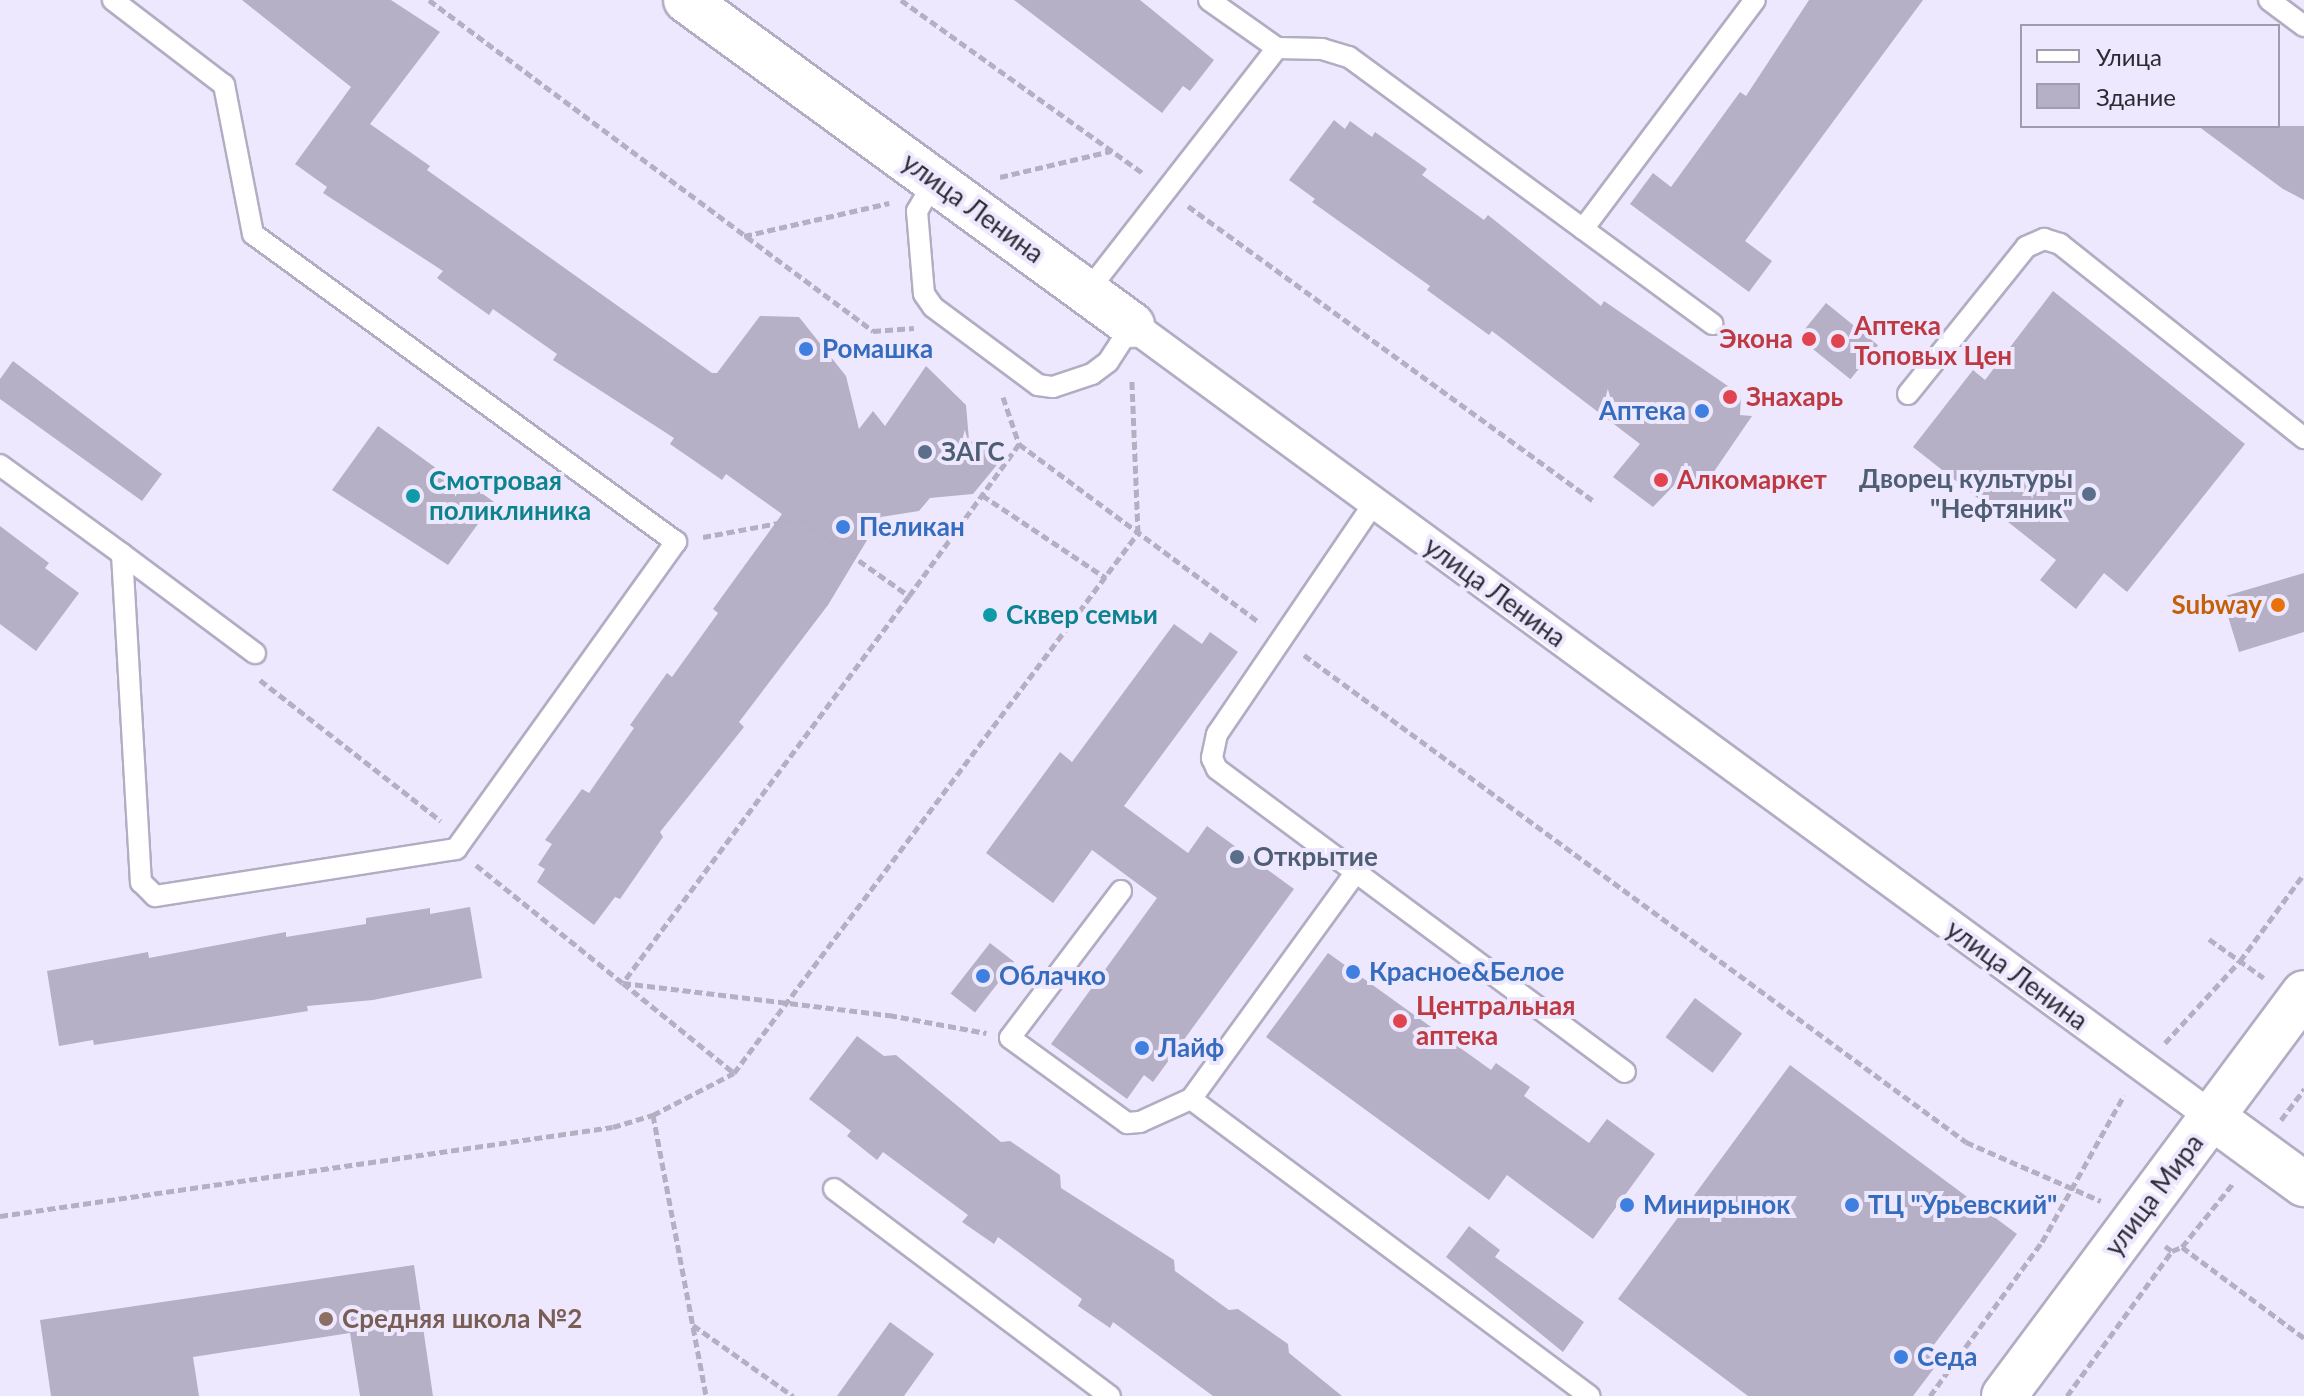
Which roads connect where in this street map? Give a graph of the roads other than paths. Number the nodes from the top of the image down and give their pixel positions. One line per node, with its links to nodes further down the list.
1 (113, 0): 18 (lane)
2 (686, 0): 9 (street, улица Ленина)
3 (1209, 0): 6 (lane)
4 (1755, 0): 10 (lane)
5 (2269, 0): 7 (lane)
6 (1237, 8): 8 (lane)
7 (2304, 26)
8 (1277, 48): 10 (lane); 11 (lane)
9 (935, 180): 11 (street, улица Ленина); 13 (lane)
10 (1583, 229): 12 (lane)
11 (1087, 292): 13 (street, улица Ленина)
12 (1713, 324)
13 (1132, 325): 17 (street, улица Ленина)
14 (1908, 394): 15 (lane)
15 (2304, 438)
16 (0, 465): 18 (lane)
17 (1374, 503): 20 (lane); 25 (street, улица Ленина)
18 (122, 554): 19 (lane)
19 (255, 653)
20 (1356, 872): 23 (lane); 24 (lane)
21 (1121, 891): 24 (lane)
22 (2301, 998): 25 (street, улица Мира)
23 (1625, 1072)
24 (1191, 1099): 29 (lane)
25 (2212, 1117): 26 (street, улица Ленина); 30 (street, улица Мира)
26 (2304, 1184)
27 (834, 1189): 28 (lane)
28 (1110, 1396)
29 (1589, 1396)
30 (2004, 1396)

